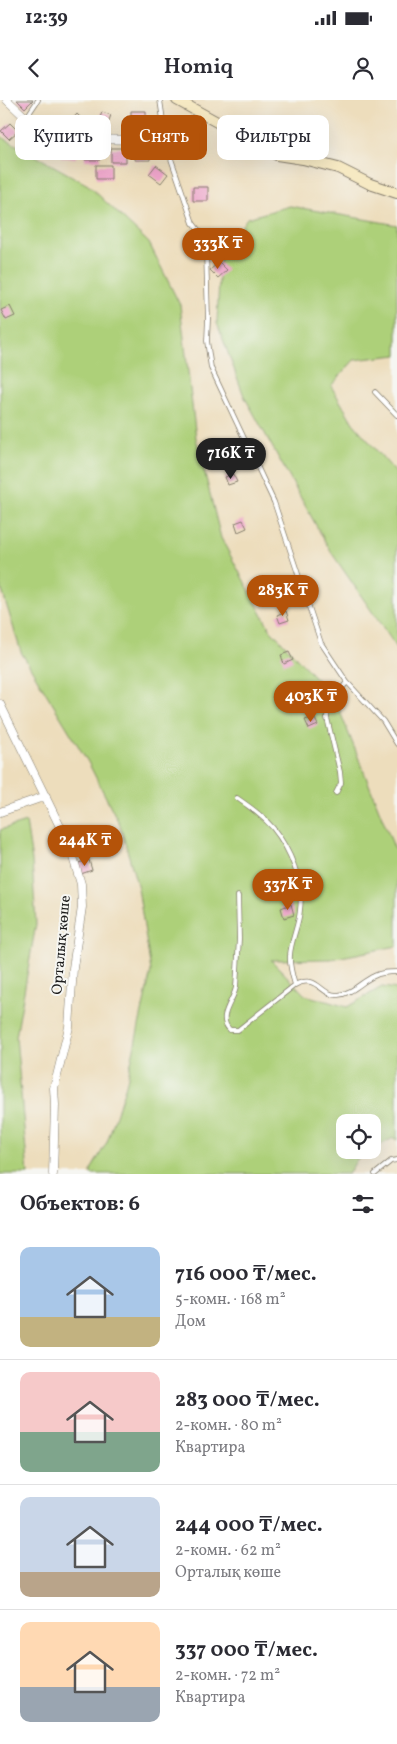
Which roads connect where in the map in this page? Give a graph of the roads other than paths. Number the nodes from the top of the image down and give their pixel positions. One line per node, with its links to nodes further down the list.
1 (7, 100): 5 (street)
2 (38, 100): 6 (lane)
3 (160, 100): 7 (lane)
4 (177, 100): 9 (street)
5 (23, 115)
6 (28, 115)
7 (162, 115)
8 (171, 160): 12 (lane)
9 (397, 193)
10 (375, 392): 11 (lane)
11 (397, 415)
12 (347, 682): 14 (lane); 15 (lane)
13 (0, 704): 16 (street, Орталық көше)
14 (397, 744)
15 (336, 793)
16 (46, 796): 18 (street); 23 (street, Орталық көше)
17 (237, 798): 21 (lane)
18 (0, 812)
19 (238, 896): 21 (lane)
20 (397, 972): 21 (lane)
21 (295, 985)
22 (397, 1160): 24 (lane)
23 (53, 1174)
24 (375, 1174)

